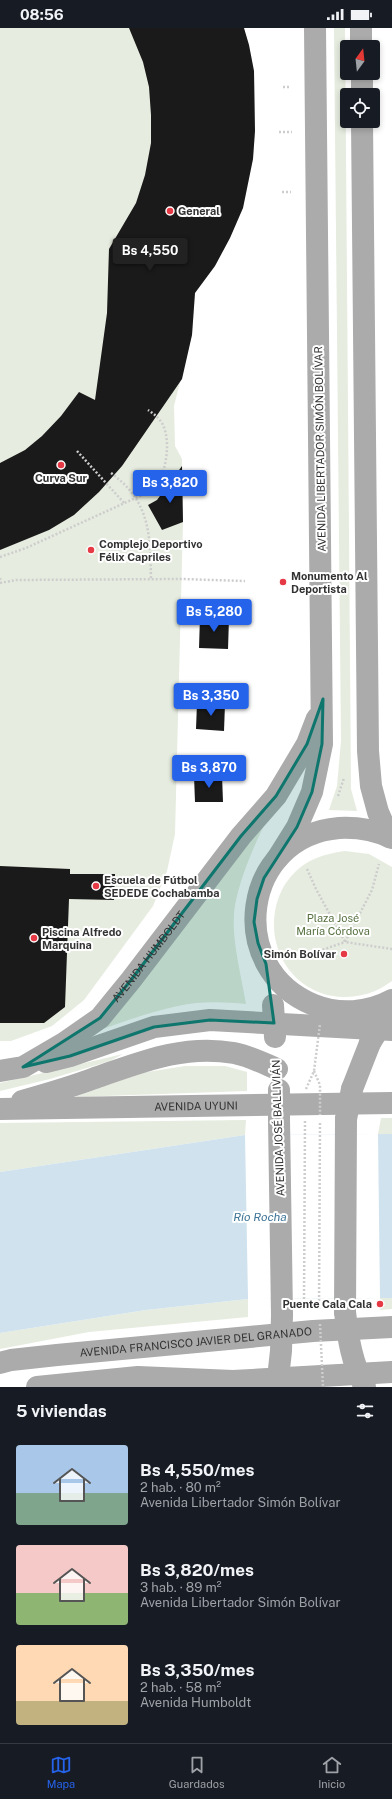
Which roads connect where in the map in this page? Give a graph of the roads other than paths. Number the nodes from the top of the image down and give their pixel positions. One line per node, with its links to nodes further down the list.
1 (315, 28): 5 (main road, AVENIDA LIBERTADOR SIMÓN BOLÍVAR)
2 (361, 28): 3 (main road)
3 (362, 40)
4 (362, 128): 6 (main road)
5 (323, 699): 7 (main road, AVENIDA LIBERTADOR SIMÓN BOLÍVAR); 10 (main road, AVENIDA HUMBOLDT)
6 (390, 838): 7 (main road)
7 (277, 859): 8 (main road)
8 (266, 964): 9 (main road); 11 (main road, AVENIDA JOSÉ BALLIVIÁN, bridge)
9 (391, 1012): 10 (main road); 21 (main road, bridge)
10 (23, 1067): 12 (main road, AVENIDA HUMBOLDT)
11 (277, 1069): 14 (main road); 20 (main road, AVENIDA JOSÉ BALLIVIÁN, bridge)
12 (0, 1071)
13 (392, 1103): 14 (main road, AVENIDA UYUNI)
14 (0, 1108)
15 (392, 1327): 16 (main road, AVENIDA FRANCISCO JAVIER DEL GRANADO)
16 (0, 1363)
17 (392, 1372): 18 (main road)
18 (223, 1384): 19 (main road)
19 (36, 1387)
20 (277, 1387)
21 (366, 1387)

